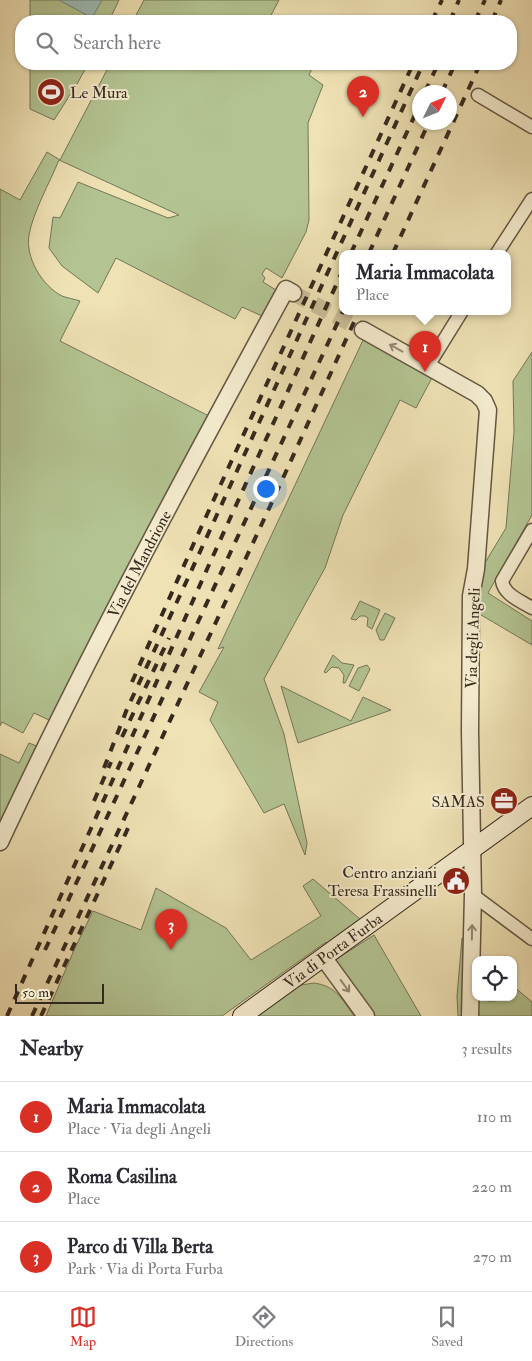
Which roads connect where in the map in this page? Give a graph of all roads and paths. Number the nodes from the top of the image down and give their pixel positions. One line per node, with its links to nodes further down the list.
1 (478, 95): 2 (street)
2 (532, 126)
3 (532, 199): 4 (street)
4 (499, 250)
5 (289, 291): 12 (street, Via del Mandrione)
6 (460, 315): 8 (street)
7 (364, 330): 8 (street, Via degli Angeli, one-way to 7)
8 (428, 366): 13 (street, Via degli Angeli)
9 (532, 530): 10 (street)
10 (532, 608)
11 (532, 806): 13 (main road, Via di Porta Furba)
12 (0, 842)
13 (473, 848): 14 (street, Via degli Angeli); 16 (main road, Via di Porta Furba)
14 (473, 895): 15 (street); 19 (street, Via degli Angeli, one-way to 14)
15 (532, 939)
16 (323, 957): 17 (main road, Via di Porta Furba); 18 (street, one-way to 18)
17 (242, 1016)
18 (366, 1016)
19 (470, 1016)

